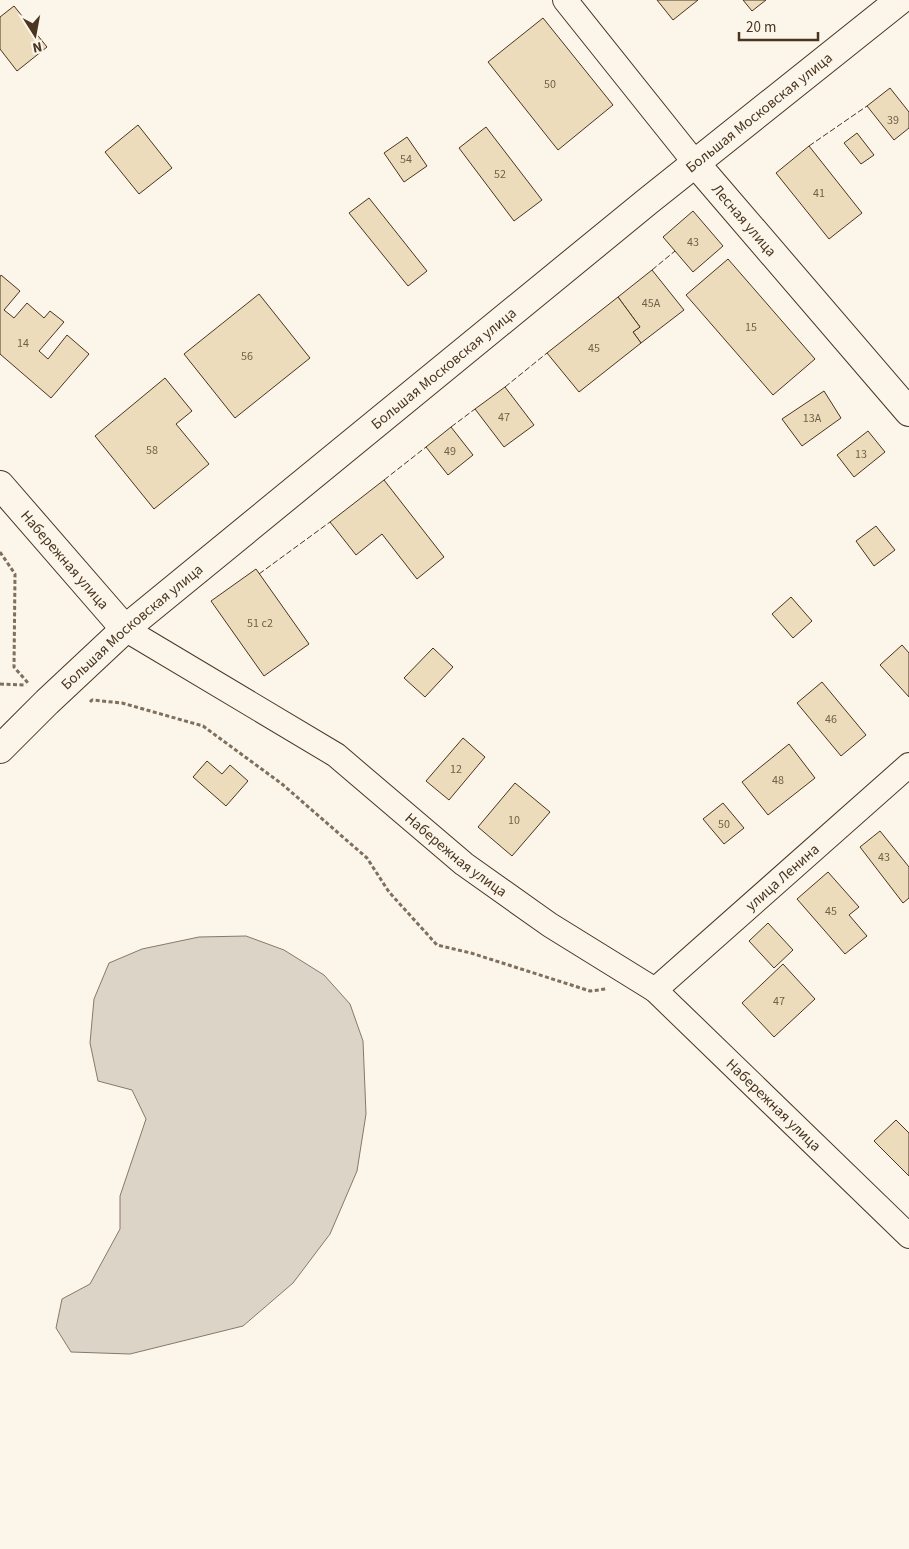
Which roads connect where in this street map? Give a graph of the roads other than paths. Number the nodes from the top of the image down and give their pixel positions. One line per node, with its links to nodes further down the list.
1 (564, 0): 3 (street, Лесная улица)
2 (900, 0): 3 (main road, Большая Московская улица)
3 (696, 164): 4 (main road, Лесная улица); 6 (main road, Большая Московская улица)
4 (909, 412)
5 (0, 485): 6 (main road, Набережная улица)
6 (125, 629): 7 (main road, Большая Московская улица); 9 (street, Набережная улица)
7 (0, 749)
8 (909, 766): 9 (street, улица Ленина)
9 (649, 987): 10 (street, Набережная улица)
10 (909, 1236)

